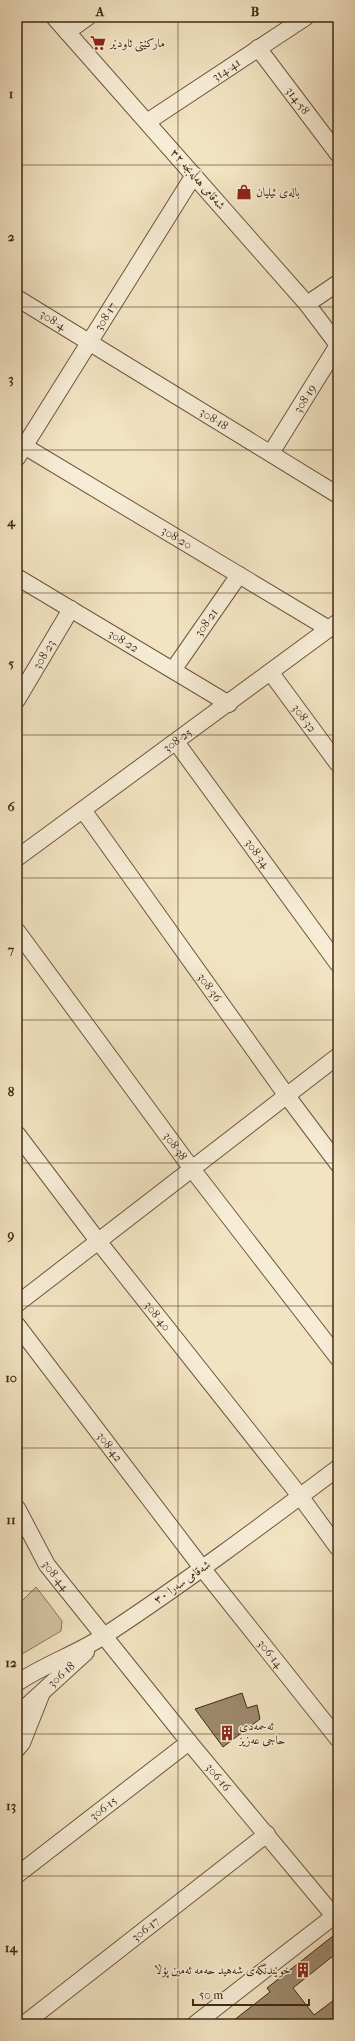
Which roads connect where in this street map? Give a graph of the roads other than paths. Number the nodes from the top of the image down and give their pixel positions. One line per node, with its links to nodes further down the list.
1 (54, 17): 4 (street, شەقامی هەڵەبجە ٣٢)
2 (88, 17): 4 (street)
3 (306, 17): 5 (street, 314-41)
4 (66, 32): 6 (street, شەقامی هەڵەبجە ٣٢)
5 (258, 48): 6 (street, 314-41); 7 (street, 314-58)
6 (147, 122): 8 (street, شەقامی هەڵەبجە ٣٢)
7 (338, 154)
8 (194, 175): 11 (street, شەقامی هەڵەبجە ٣٢); 12 (street, 308-17)
9 (338, 283): 11 (street)
10 (17, 298): 12 (street, 308-4)
11 (307, 304): 13 (street, شەقامی هەڵەبجە ٣٢)
12 (89, 342): 14 (street, 308-17); 15 (street, 308-18)
13 (338, 345): 15 (street, 308-19)
14 (20, 452): 17 (street, 308-20)
15 (271, 453): 16 (street, 308-18)
16 (338, 495)
17 (239, 575): 20 (street, 308-20); 21 (street, 308-21)
18 (17, 577): 19 (street, 308-22)
19 (71, 609): 21 (street, 308-22); 23 (street, 308-23)
20 (334, 626): 22 (street, 308-25)
21 (173, 670): 24 (street, 308-22)
22 (271, 673): 24 (street, 308-25); 26 (street, 308-32)
23 (17, 700)
24 (229, 704): 25 (street, 308-25)
25 (176, 742): 27 (street, 308-25); 30 (street, 308-34)
26 (338, 764)
27 (83, 810): 28 (street, 308-25); 32 (street, 308-36)
28 (17, 858)
29 (17, 932): 35 (street, 308-38)
30 (338, 964)
31 (338, 1056): 32 (street)
32 (287, 1096): 34 (street, 308-36); 35 (street)
33 (17, 1134): 36 (street, 308-40)
34 (338, 1164)
35 (192, 1169): 36 (street); 39 (street, 308-38)
36 (98, 1241): 37 (street); 41 (street, 308-40)
37 (17, 1304)
38 (17, 1325): 44 (street, 308-42)
39 (338, 1358)
40 (338, 1468): 41 (street, شەقامی سەرا ٣٠)
41 (300, 1496): 43 (street, 308-40); 44 (street, شەقامی سەرا ٣٠)
42 (17, 1508): 45 (street, 308-44)
43 (338, 1548)
44 (202, 1568): 45 (street, شەقامی سەرا ٣٠); 49 (street, 306-14)
45 (106, 1636): 46 (street, شەقامی سەرا ٣٠); 47 (street, 306-18); 50 (street, 306-16)
46 (17, 1683)
47 (43, 1690): 48 (street, 306-18); 51 (street)
48 (17, 1715)
49 (338, 1739)
50 (189, 1742): 52 (street, 306-16); 53 (street, 306-15)
51 (17, 1749)
52 (267, 1834): 54 (street, 306-16); 55 (street, 306-17)
53 (17, 1875)
54 (336, 1915): 56 (street)
55 (24, 2024)
56 (195, 2024)

